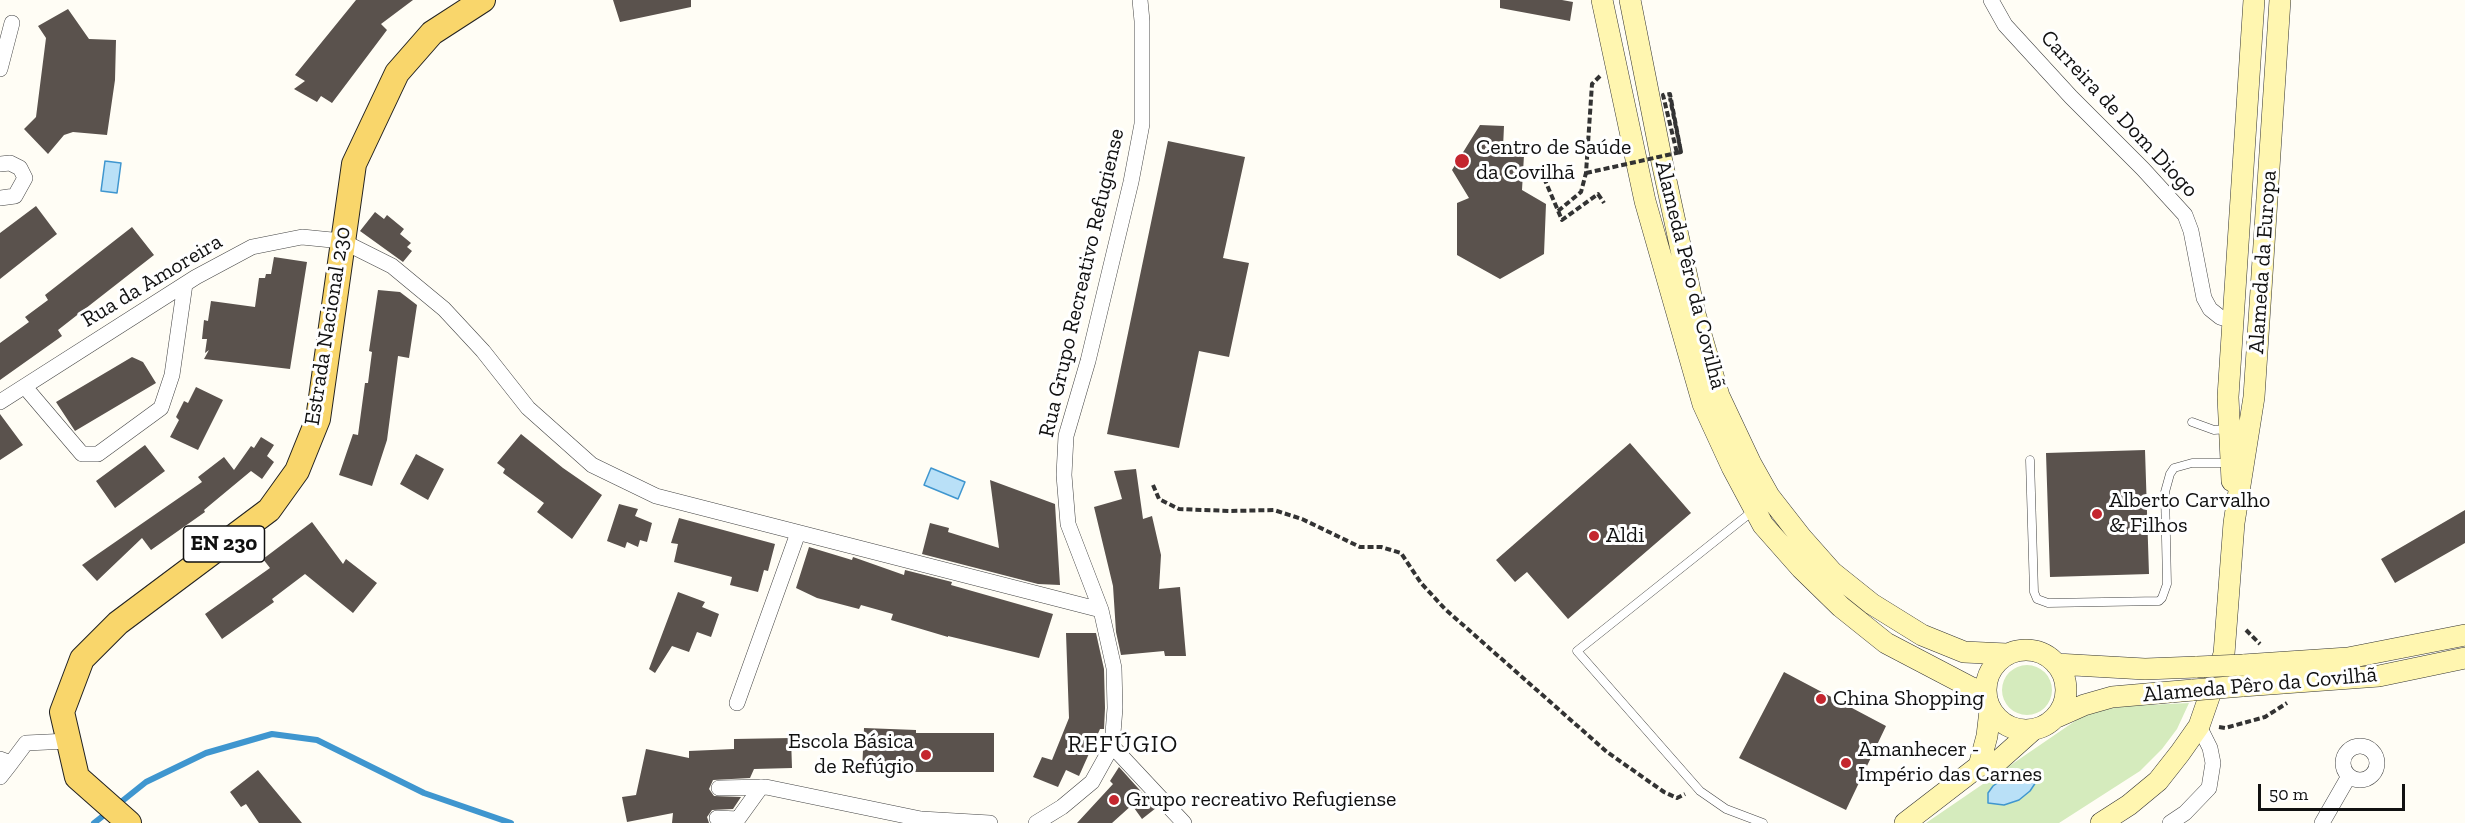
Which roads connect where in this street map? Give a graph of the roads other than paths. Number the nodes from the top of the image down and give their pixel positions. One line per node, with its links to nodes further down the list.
1 (483, 0): 12 (main road, Estrada Nacional 230 / EN 230)
2 (1140, 0): 24 (street, Rua Grupo Recreativo Refugiense)
3 (1602, 0): 21 (main road, Alameda Pêro da Covilhã)
4 (1630, 0): 26 (main road, Alameda Pêro da Covilhã)
5 (1991, 0): 14 (street, Carreira de Dom Diogo)
6 (2254, 0): 14 (main road, Alameda da Europa)
7 (2280, 0): 22 (main road, Alameda da Europa)
8 (12, 23): 9 (street)
9 (0, 69)
10 (0, 164): 11 (street)
11 (0, 198)
12 (342, 241): 13 (street, Rua da Amoreira); 23 (street); 34 (main road, Estrada Nacional 230 / EN 230)
13 (185, 284): 15 (street, Rua da Amoreira); 15 (street)
14 (2233, 321): 18 (main road, Alameda da Europa)
15 (25, 387): 16 (street, Rua da Amoreira)
16 (0, 402)
17 (2192, 422): 18 (lane)
18 (2229, 429): 20 (main road, Alameda da Europa)
19 (2030, 460): 20 (lane)
20 (2231, 463): 22 (main road, Alameda da Europa)
21 (1755, 509): 29 (main road, Alameda Pêro da Covilhã); 49 (lane)
22 (2234, 523): 32 (main road, Alameda da Europa)
23 (798, 533): 24 (street); 30 (street)
24 (1101, 610): 35 (street, Rua Grupo Recreativo Refugiense)
25 (2465, 635): 28 (main road, Alameda Pêro da Covilhã, bridge)
26 (2007, 654): 28 (main road, Alameda Pêro da Covilhã); 29 (main road)
27 (2465, 658): 31 (main road, Alameda Pêro da Covilhã, bridge)
28 (2056, 663): 31 (main road)
29 (1988, 701): 33 (main road, Alameda Pêro da Covilhã); 37 (main road)
30 (737, 703)
31 (2057, 717): 33 (main road, Alameda Pêro da Covilhã)
32 (2206, 726): 43 (street); 51 (main road, Alameda da Europa)
33 (2033, 730): 37 (main road)
34 (69, 741): 36 (street); 44 (main road, Estrada Nacional 230 / EN 230)
35 (1112, 746): 47 (street, Rua Grupo Recreativo Refugiense); 48 (street)
36 (5, 761): 39 (street)
37 (1979, 766): 50 (main road)
38 (2349, 776): 53 (street)
39 (0, 777)
40 (761, 787): 41 (street); 45 (street); 46 (street)
41 (719, 789)
42 (717, 818): 45 (street)
43 (2188, 818): 52 (street)
44 (127, 821)
45 (739, 821)
46 (990, 823)
47 (1036, 823)
48 (1185, 823)
49 (1763, 823)
50 (1905, 823)
51 (2101, 823)
52 (2170, 823)
53 (2322, 823)

